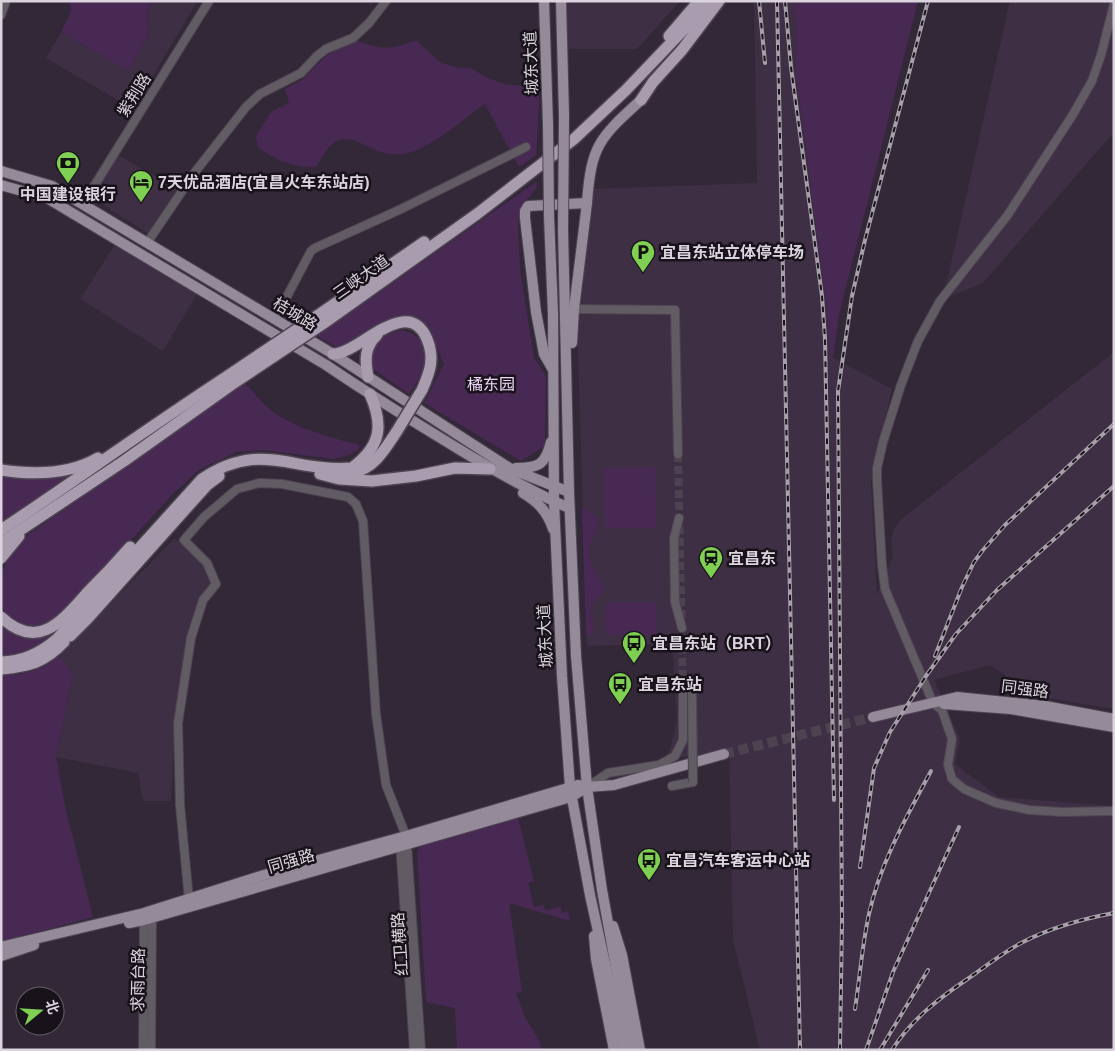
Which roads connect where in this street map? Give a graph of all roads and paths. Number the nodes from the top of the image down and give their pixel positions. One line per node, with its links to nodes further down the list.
1 (6, 1): 10 (street)
2 (209, 1): 16 (street, 紫荆路)
3 (386, 1): 17 (street)
4 (544, 1): 22 (main road, 城东大道, bridge)
5 (561, 1): 31 (main road, 城东大道, bridge)
6 (699, 1): 20 (highway, 三峡大道)
7 (711, 1): 20 (highway, 三峡大道)
8 (719, 1): 11 (highway)
9 (1114, 4): 54 (street)
10 (1, 15)
11 (640, 100): 15 (main road)
12 (526, 147): 19 (street)
13 (1, 171): 16 (main road, 桔城路)
14 (1, 184): 26 (main road, 桔城路)
15 (587, 203): 18 (main road); 22 (main road)
16 (83, 204): 17 (main road, 桔城路)
17 (147, 243): 19 (main road, 桔城路)
18 (574, 309): 30 (street); 31 (main road)
19 (274, 319): 21 (main road, 桔城路)
20 (321, 320): 24 (highway, 三峡大道, bridge)
21 (333, 354): 23 (main road, 桔城路); 25 (highway)
22 (553, 369): 28 (main road, 城东大道)
23 (368, 377): 25 (highway); 33 (main road, 桔城路)
24 (227, 382): 29 (highway, 三峡大道); 43 (highway, 三峡大道)
25 (421, 390): 27 (highway, bridge)
26 (370, 394): 32 (highway); 34 (main road, 桔城路)
27 (396, 430): 32 (highway); 36 (highway)
28 (554, 432): 33 (main road); 38 (main road, 城东大道)
29 (137, 436): 35 (highway); 44 (highway, 三峡大道)
30 (678, 454)
31 (569, 457): 39 (main road, 城东大道)
32 (352, 468): 37 (highway)
33 (510, 468): 38 (main road, 桔城路)
34 (490, 469): 36 (highway); 40 (main road, 桔城路); 45 (main road)
35 (1, 470)
36 (320, 474): 51 (highway)
37 (202, 479): 48 (highway); 50 (highway)
38 (554, 487): 39 (main road, 桔城路); 40 (main road, 城东大道)
39 (569, 492): 41 (main road, 城东大道)
40 (554, 502): 41 (main road, 桔城路); 45 (main road, 城东大道)
41 (570, 508): 60 (main road, 城东大道)
42 (679, 518): 49 (street)
43 (28, 524): 46 (highway, 三峡大道); 47 (highway)
44 (1, 530)
45 (556, 539): 61 (main road, 城东大道)
46 (1, 543)
47 (1, 558)
48 (1, 618)
49 (682, 628)
50 (1, 662)
51 (1, 668)
52 (692, 688): 59 (street, bridge)
53 (683, 692): 60 (street)
54 (933, 703): 55 (main road, 同强路); 56 (main road, 同强路); 57 (main road, 同强路); 62 (street)
55 (873, 717)
56 (1114, 719)
57 (1114, 727)
58 (724, 754): 60 (main road, 同强路)
59 (672, 786)
60 (587, 787): 61 (main road, 同强路); 64 (main road, 城东大道)
61 (571, 792): 63 (main road, 同强路); 65 (main road, 城东大道)
62 (1114, 811)
63 (403, 841): 66 (main road, 同强路); 66 (street); 67 (main road, 同强路); 72 (street, 红卫横路); 73 (street, 红卫横路)
64 (602, 890): 76 (main road, 城东大道); 77 (main road)
65 (590, 895): 74 (main road); 75 (main road, 城东大道)
66 (189, 900): 67 (main road, 同强路)
67 (148, 916): 68 (main road, 同强路); 69 (main road, 同强路); 70 (street, 求雨台路); 71 (street, 求雨台路)
68 (1, 947)
69 (1, 956)
70 (143, 1050)
71 (151, 1050)
72 (414, 1050)
73 (421, 1050)
74 (614, 1050)
75 (624, 1050)
76 (631, 1050)
77 (640, 1050)

